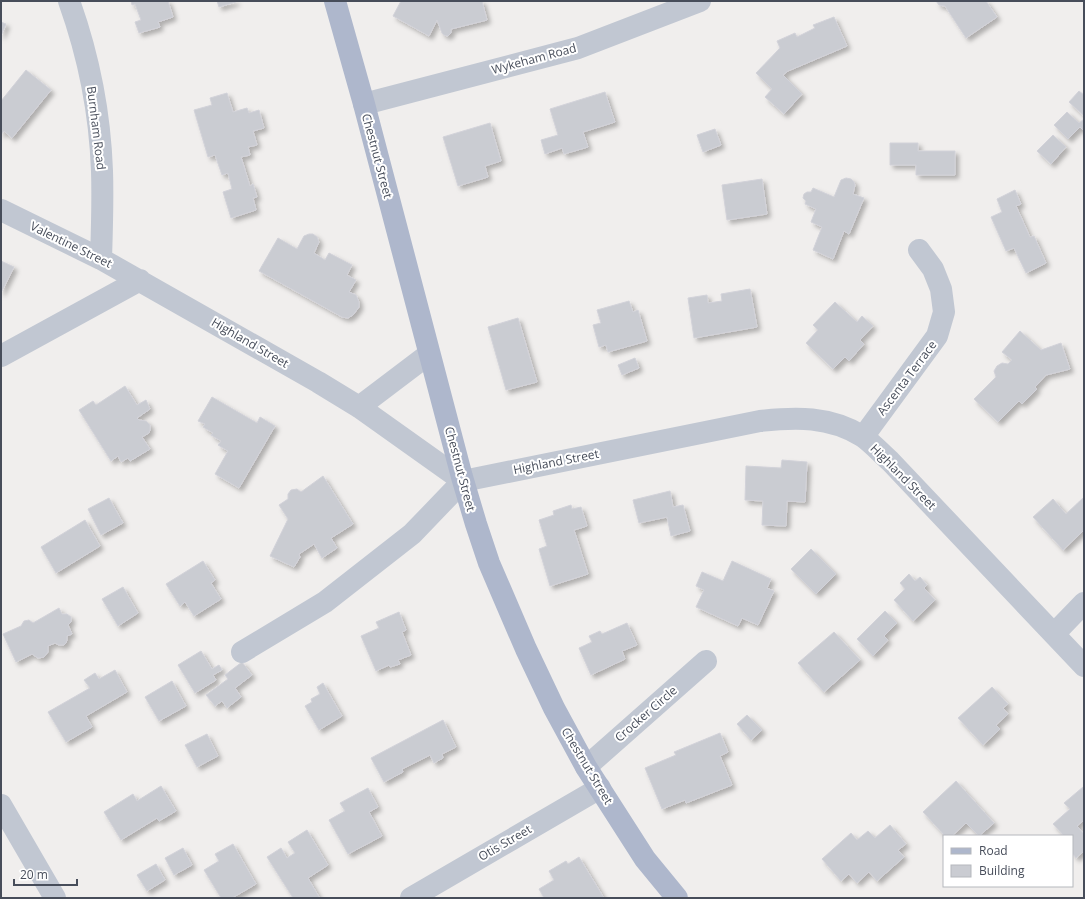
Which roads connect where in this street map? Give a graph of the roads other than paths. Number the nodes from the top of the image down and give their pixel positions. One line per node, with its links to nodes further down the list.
1 (69, 1): 7 (street, Burnham Road)
2 (335, 1): 4 (main road, Chestnut Street)
3 (700, 1): 4 (street, Wykeham Road)
4 (364, 104): 9 (main road, Chestnut Street)
5 (1, 210): 7 (street, Valentine Street)
6 (919, 250): 12 (street, Ascenta Terrace)
7 (101, 259): 8 (street, Valentine Street)
8 (140, 280): 10 (street); 11 (street, Highland Street)
9 (429, 354): 11 (street); 13 (main road, Chestnut Street)
10 (1, 356)
11 (359, 407): 13 (street, Highland Street)
12 (863, 437): 13 (street, Highland Street); 15 (street, Highland Street)
13 (463, 481): 16 (street); 19 (main road, Chestnut Street)
14 (1084, 603): 15 (street)
15 (1054, 634): 18 (street, Highland Street)
16 (242, 652)
17 (706, 661): 19 (street, Crocker Circle)
18 (1084, 666)
19 (586, 767): 20 (main road, Chestnut Street)
20 (600, 788): 23 (street, Otis Street); 24 (main road, Chestnut Street)
21 (1, 805): 22 (street)
22 (55, 898)
23 (411, 898)
24 (676, 898)

